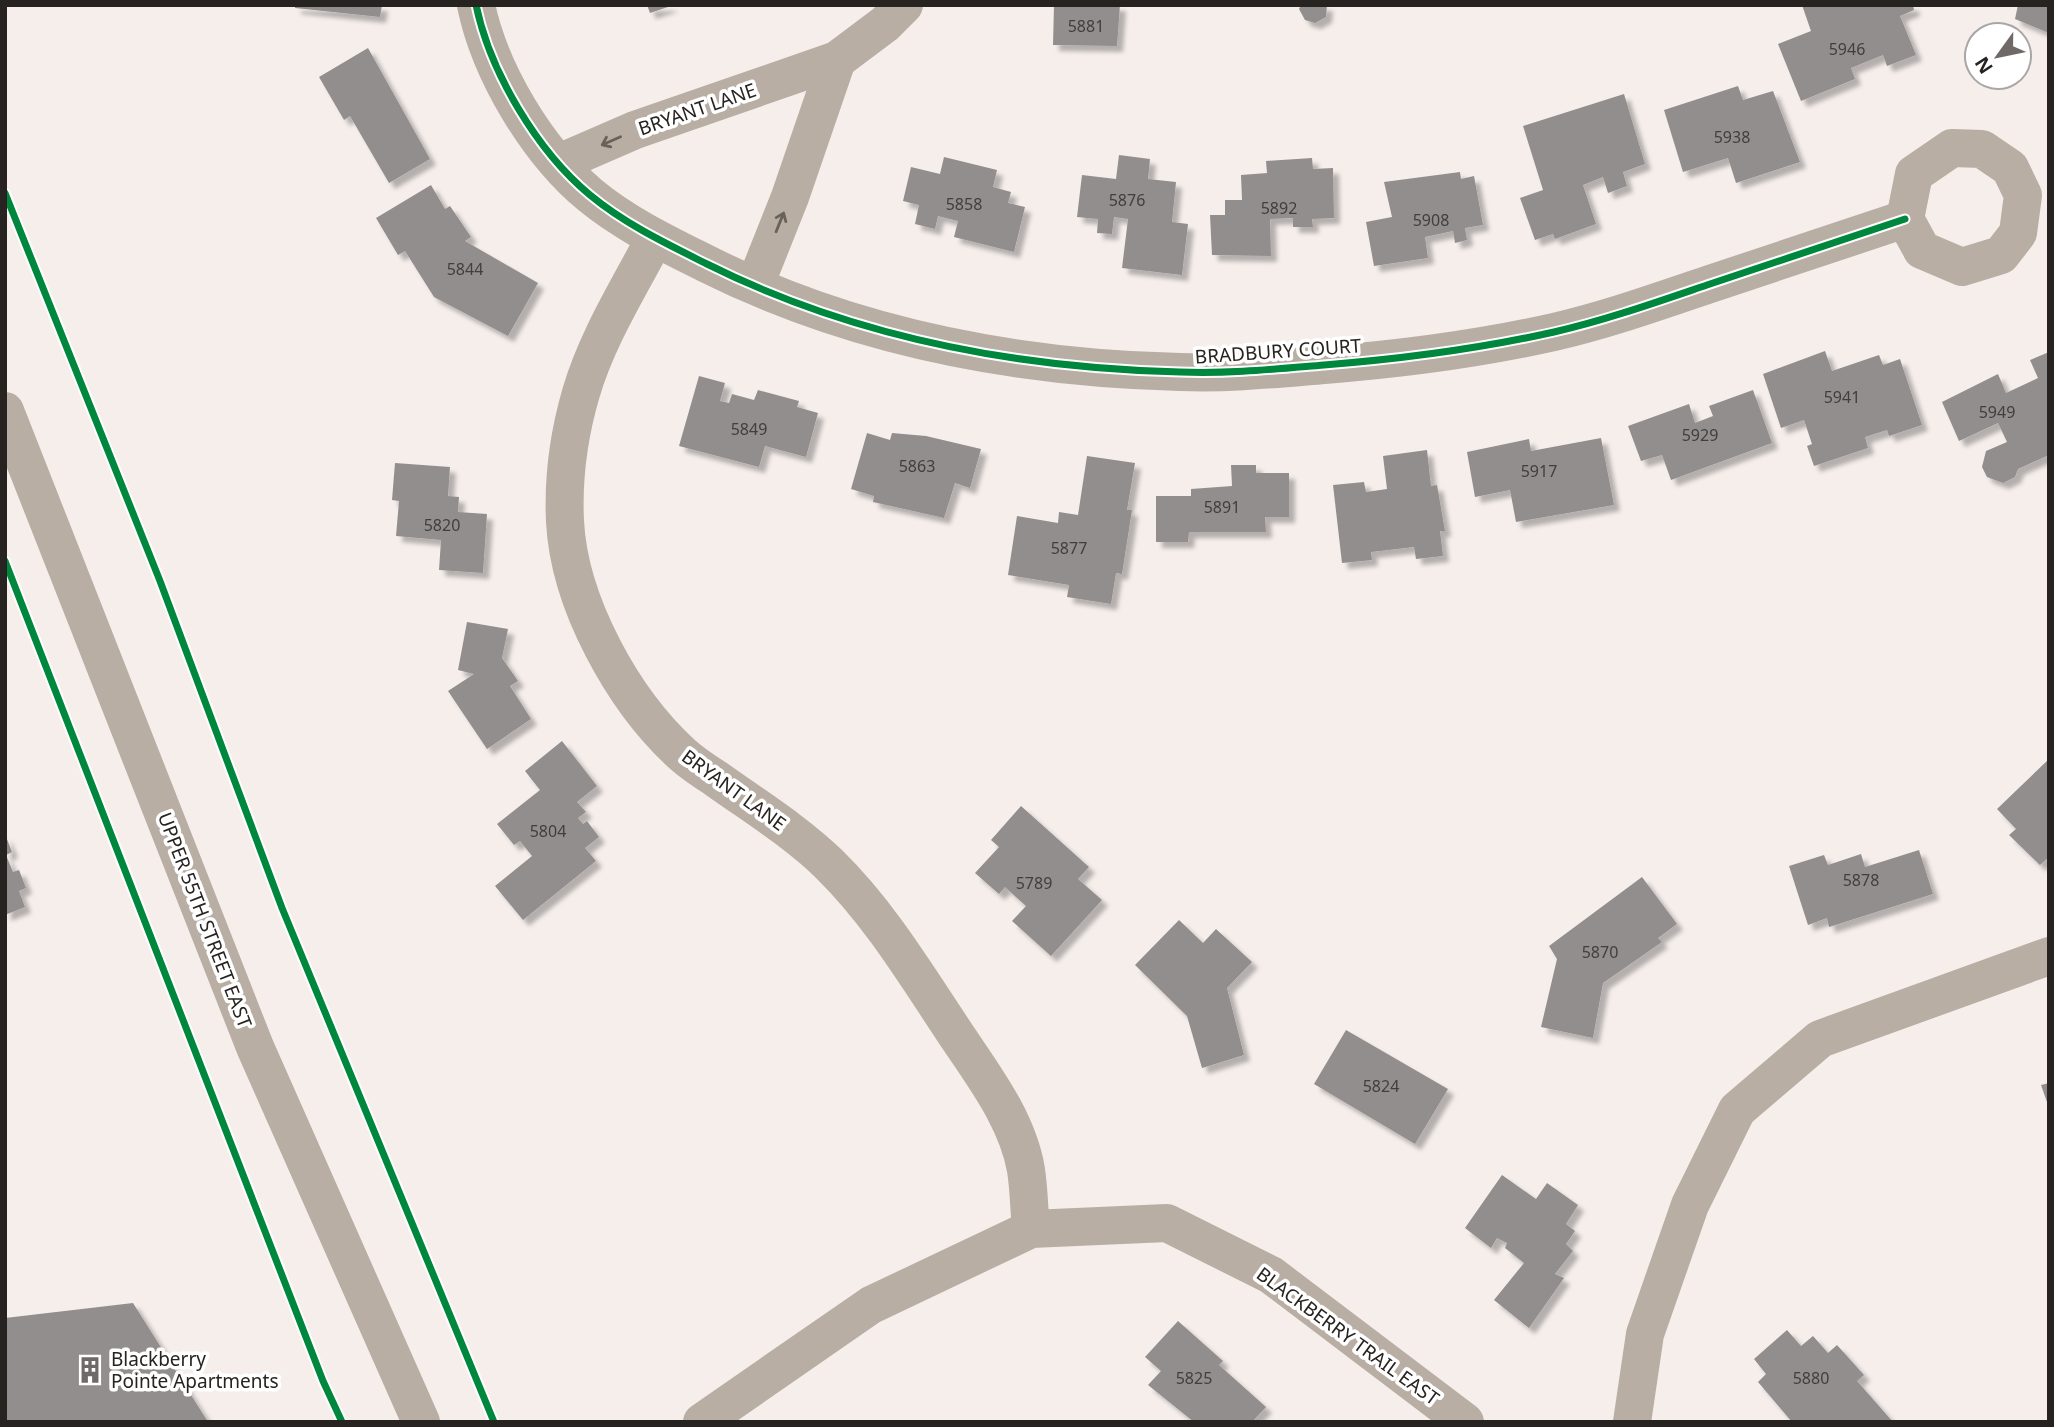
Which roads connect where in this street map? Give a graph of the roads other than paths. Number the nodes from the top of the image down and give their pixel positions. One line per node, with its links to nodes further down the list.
1 (476, 5): 4 (street, BRADBURY COURT)
2 (904, 5): 3 (street, BRYANT LANE)
3 (837, 60): 4 (street, BRYANT LANE, one-way to 4); 7 (street, one-way to 3)
4 (559, 163): 6 (street, BRADBURY COURT)
5 (1905, 219): 7 (street, BRADBURY COURT)
6 (655, 238): 7 (street, BRADBURY COURT); 10 (street, BRYANT LANE)
7 (755, 285)
8 (9, 433): 11 (street, UPPER 55TH STREET EAST)
9 (2049, 956): 14 (street)
10 (1031, 1229): 12 (street, BLACKBERRY TRAIL EAST); 13 (street, BLACKBERRY TRAIL EAST)
11 (421, 1422)
12 (702, 1422)
13 (1465, 1422)
14 (1632, 1422)

